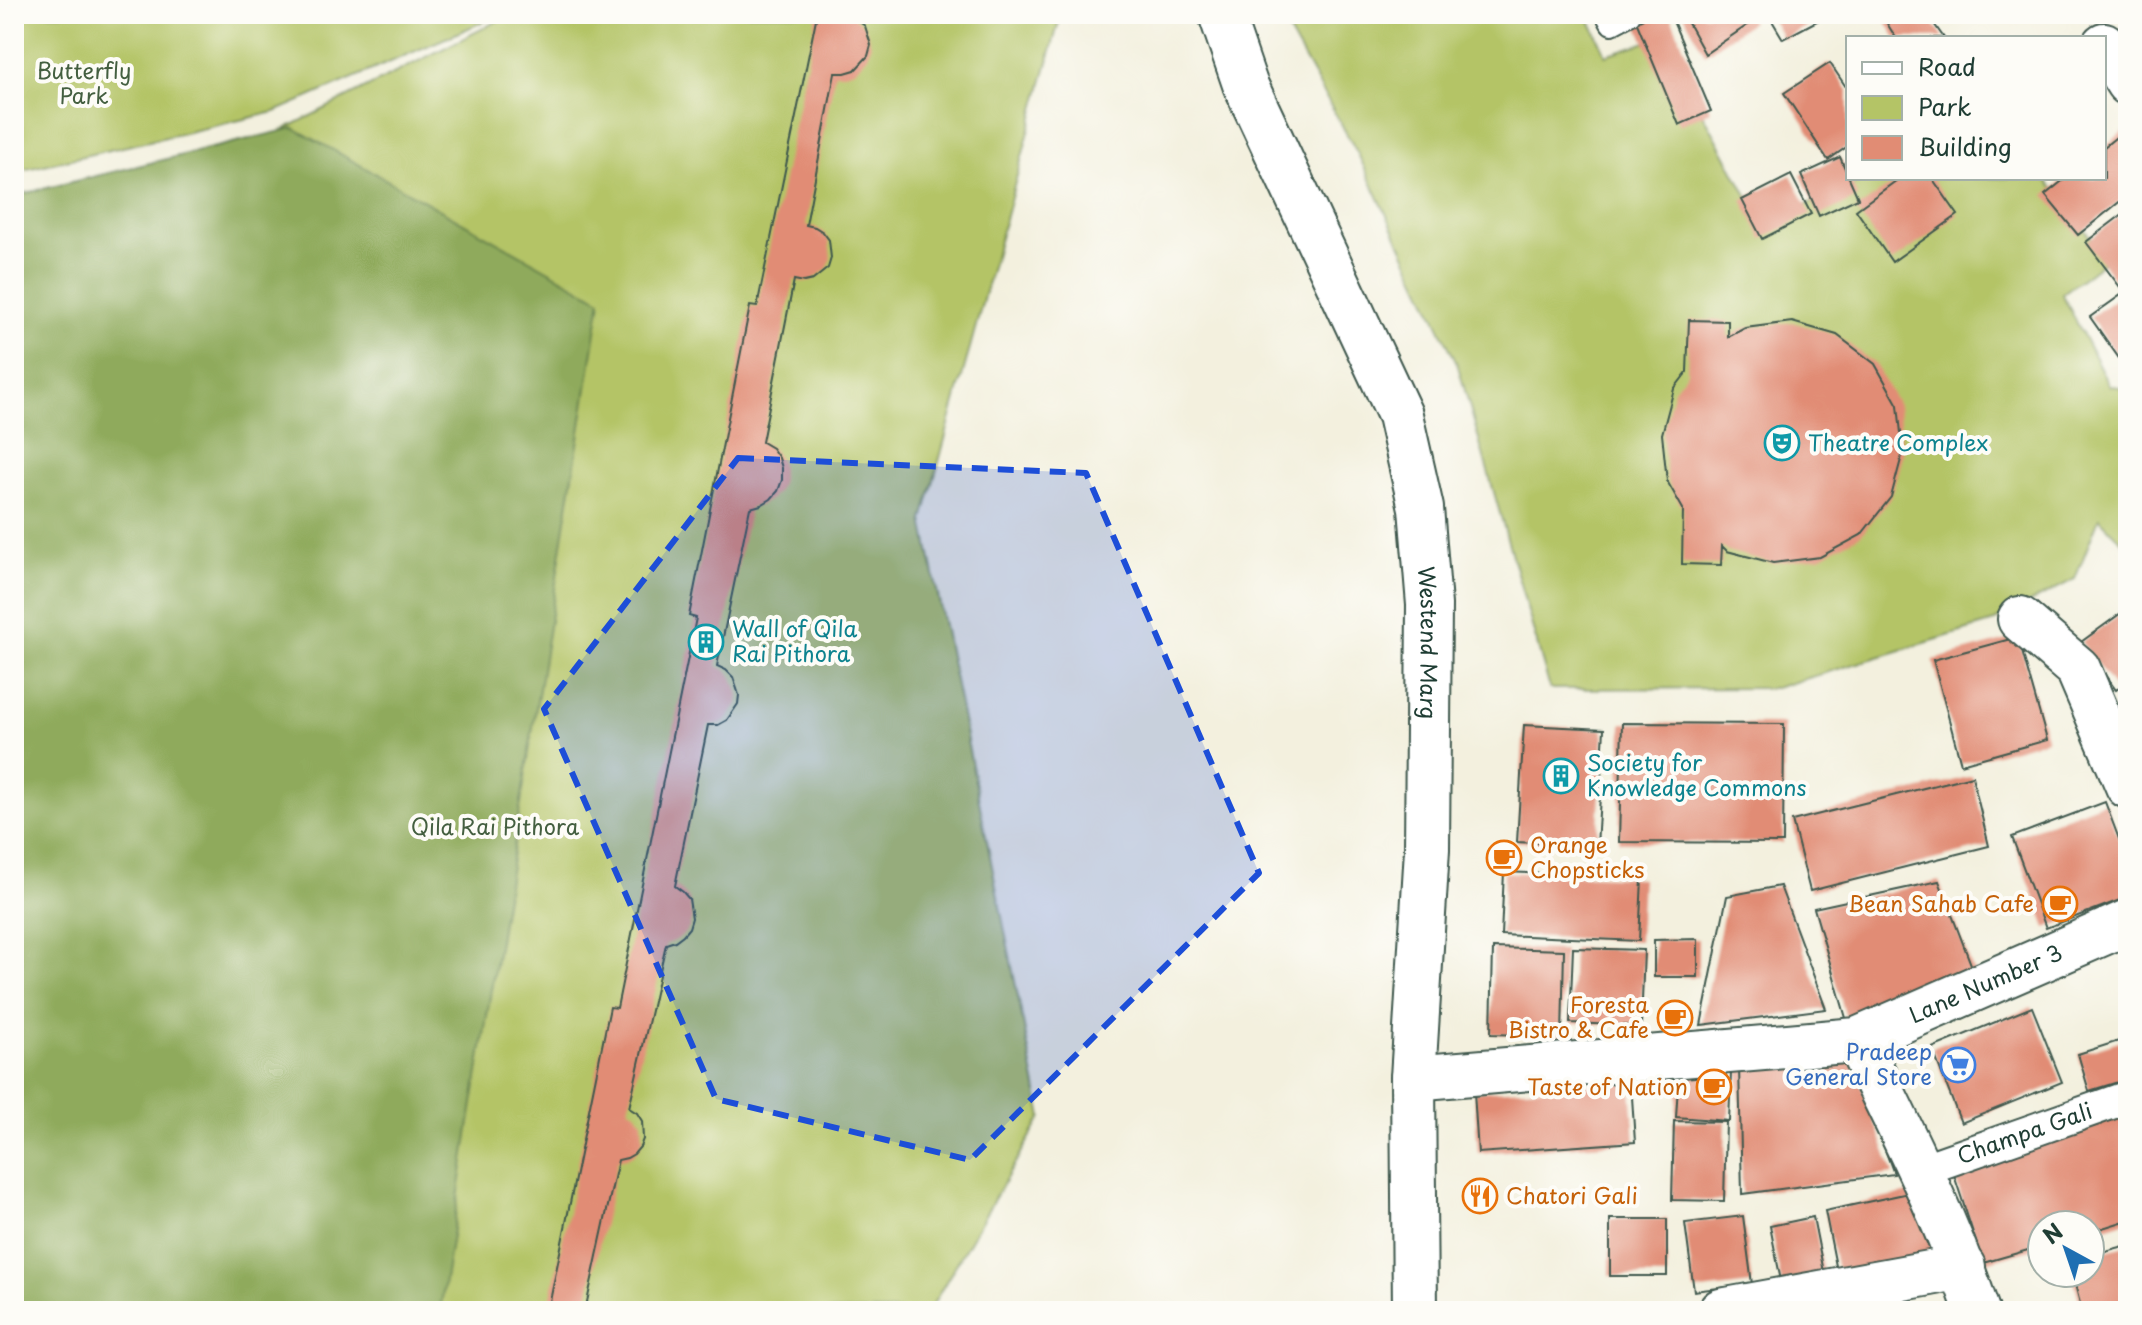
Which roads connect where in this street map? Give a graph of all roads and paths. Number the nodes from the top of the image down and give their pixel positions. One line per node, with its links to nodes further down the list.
1 (1221, 14): 12 (street, Westend Marg)
2 (1607, 14): 3 (lane)
3 (1629, 14)
4 (2084, 14): 5 (street)
5 (2098, 36)
6 (2106, 48): 7 (street)
7 (2128, 83)
8 (2020, 619): 9 (street)
9 (2128, 786)
10 (2128, 922): 11 (street, Lane Number 3)
11 (1857, 1040): 12 (street, Lane Number 3); 14 (street)
12 (1413, 1078): 16 (street, Westend Marg)
13 (2128, 1097): 14 (street, Champa Gali)
14 (1921, 1170): 15 (street)
15 (1963, 1267): 17 (street); 18 (street)
16 (1415, 1311)
17 (1721, 1311)
18 (1977, 1311)

